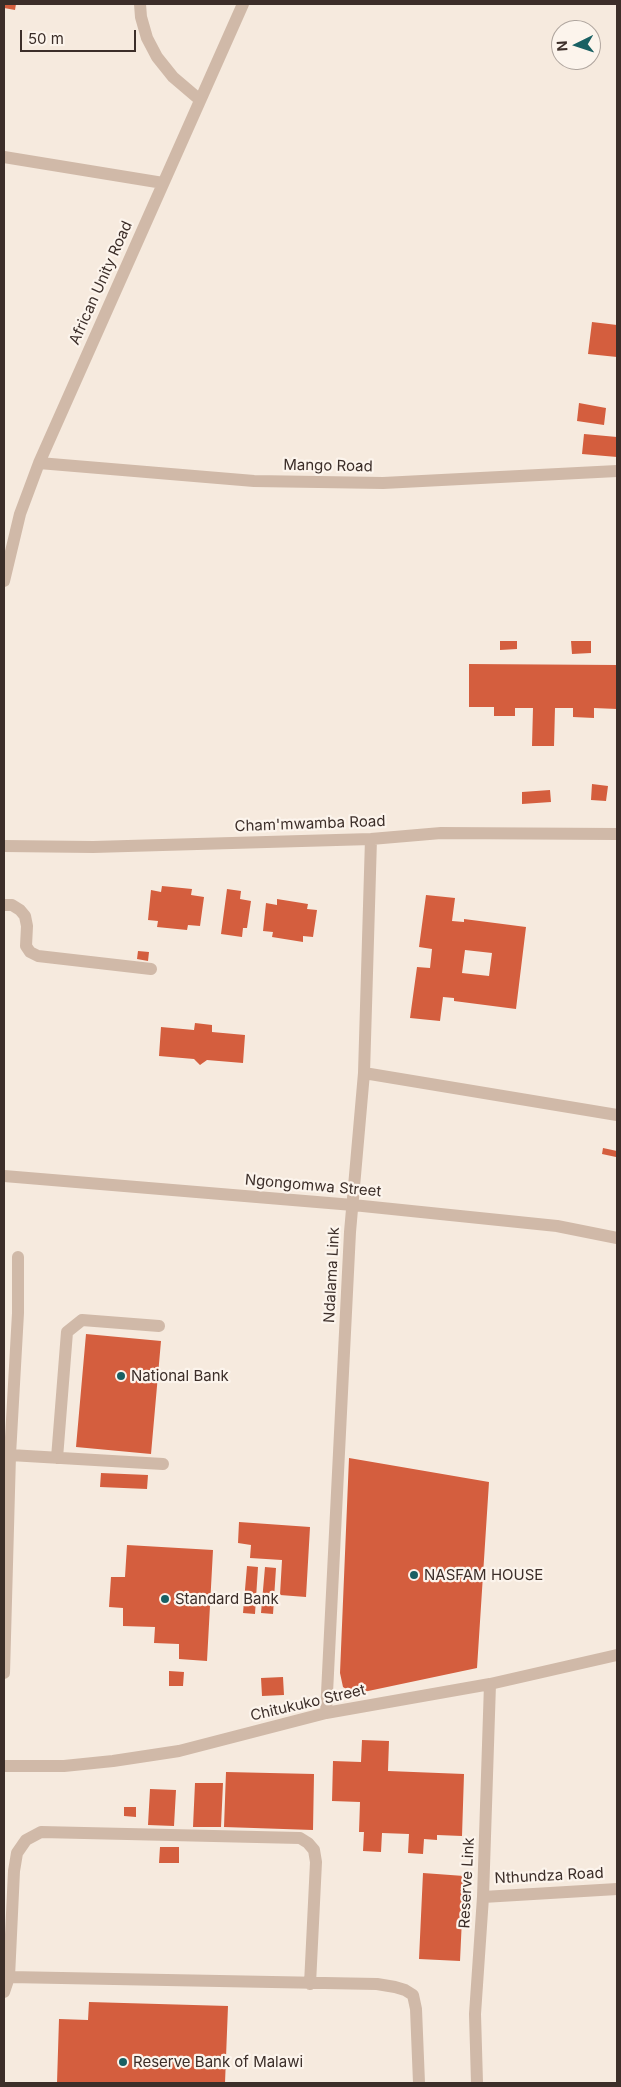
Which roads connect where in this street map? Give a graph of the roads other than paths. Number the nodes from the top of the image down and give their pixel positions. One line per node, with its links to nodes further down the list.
1 (140, 4): 3 (street)
2 (243, 4): 3 (street, African Unity Road)
3 (200, 100): 5 (street, African Unity Road)
4 (4, 158): 5 (street)
5 (163, 183): 6 (street, African Unity Road)
6 (39, 462): 7 (street, Mango Road); 8 (street, African Unity Road)
7 (617, 471)
8 (4, 581)
9 (617, 834): 10 (street, Cham'mwamba Road)
10 (371, 839): 11 (street, Cham'mwamba Road); 14 (street, Ndalama Link)
11 (4, 846)
12 (4, 905): 13 (street)
13 (151, 970)
14 (364, 1072): 15 (street); 17 (street, Ndalama Link)
15 (617, 1115)
16 (4, 1176): 17 (street, Ngongomwa Street)
17 (353, 1205): 18 (street, Ngongomwa Street); 27 (street, Ndalama Link)
18 (617, 1238)
19 (18, 1257): 21 (street)
20 (159, 1326): 22 (street)
21 (10, 1455): 22 (street); 25 (street)
22 (57, 1458): 23 (street)
23 (163, 1464)
24 (617, 1655): 26 (street, Chitukuko Street)
25 (4, 1673)
26 (490, 1684): 27 (street, Chitukuko Street); 30 (street, Reserve Link)
27 (326, 1713): 28 (street, Chitukuko Street)
28 (4, 1766)
29 (617, 1888): 30 (street, Nthundza Road)
30 (483, 1897): 35 (street, Reserve Link)
31 (9, 1977): 32 (street); 32 (street); 33 (street)
32 (310, 1984): 34 (street)
33 (4, 1992)
34 (419, 2083)
35 (477, 2083)

